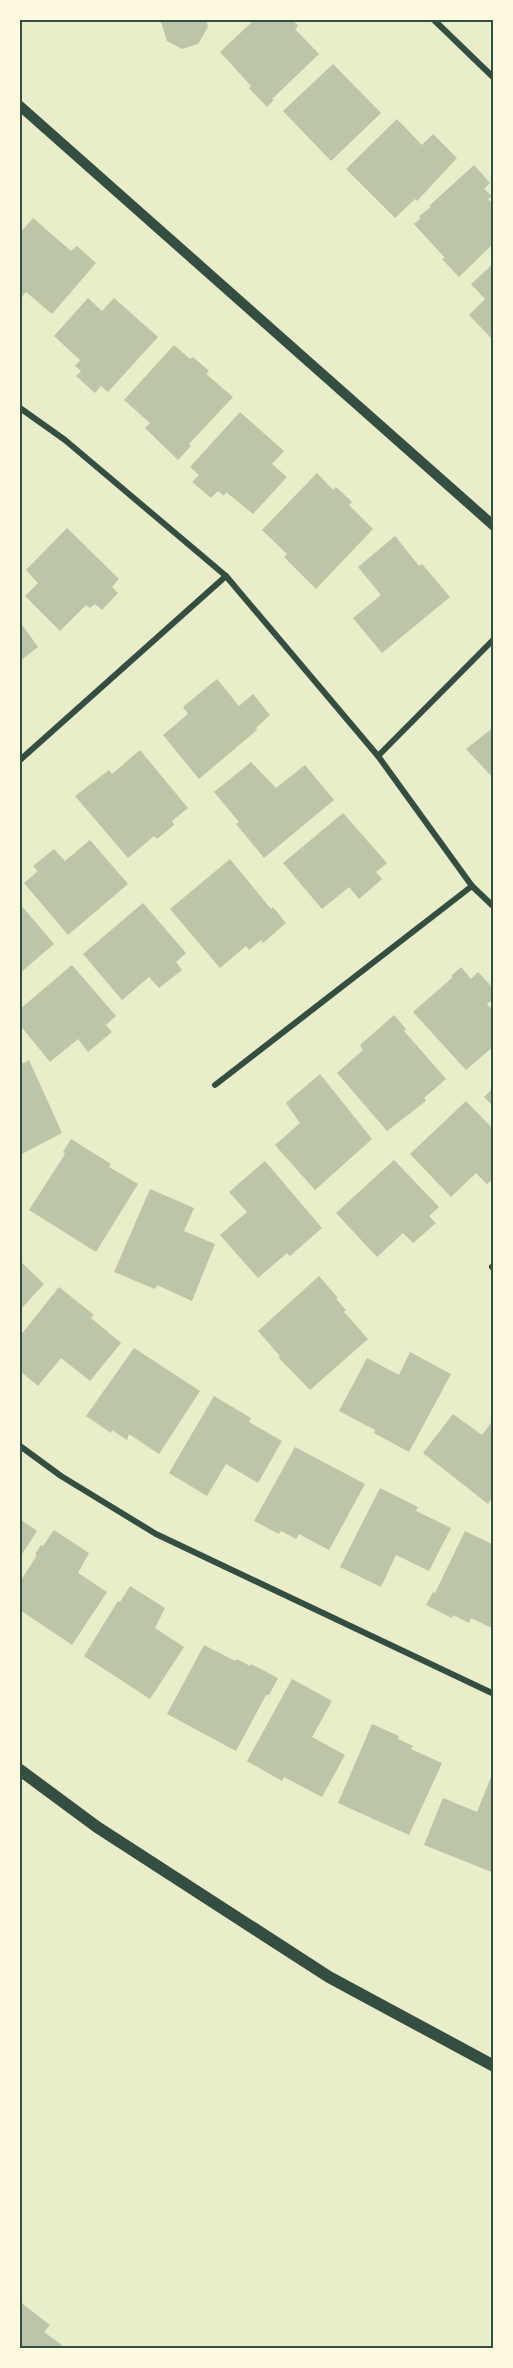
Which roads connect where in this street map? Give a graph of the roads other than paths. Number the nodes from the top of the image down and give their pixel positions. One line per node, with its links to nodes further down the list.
1 (434, 20): 2 (street)
2 (494, 78)
3 (20, 106): 5 (street)
4 (20, 408): 6 (street)
5 (494, 526)
6 (226, 576): 8 (street); 9 (street)
7 (494, 639): 8 (street)
8 (378, 756): 10 (street)
9 (20, 760)
10 (472, 886): 11 (street); 12 (street)
11 (494, 907)
12 (215, 1085)
13 (20, 1446): 14 (street)
14 (494, 1694)
15 (20, 1770): 16 (main road)
16 (494, 2066)

